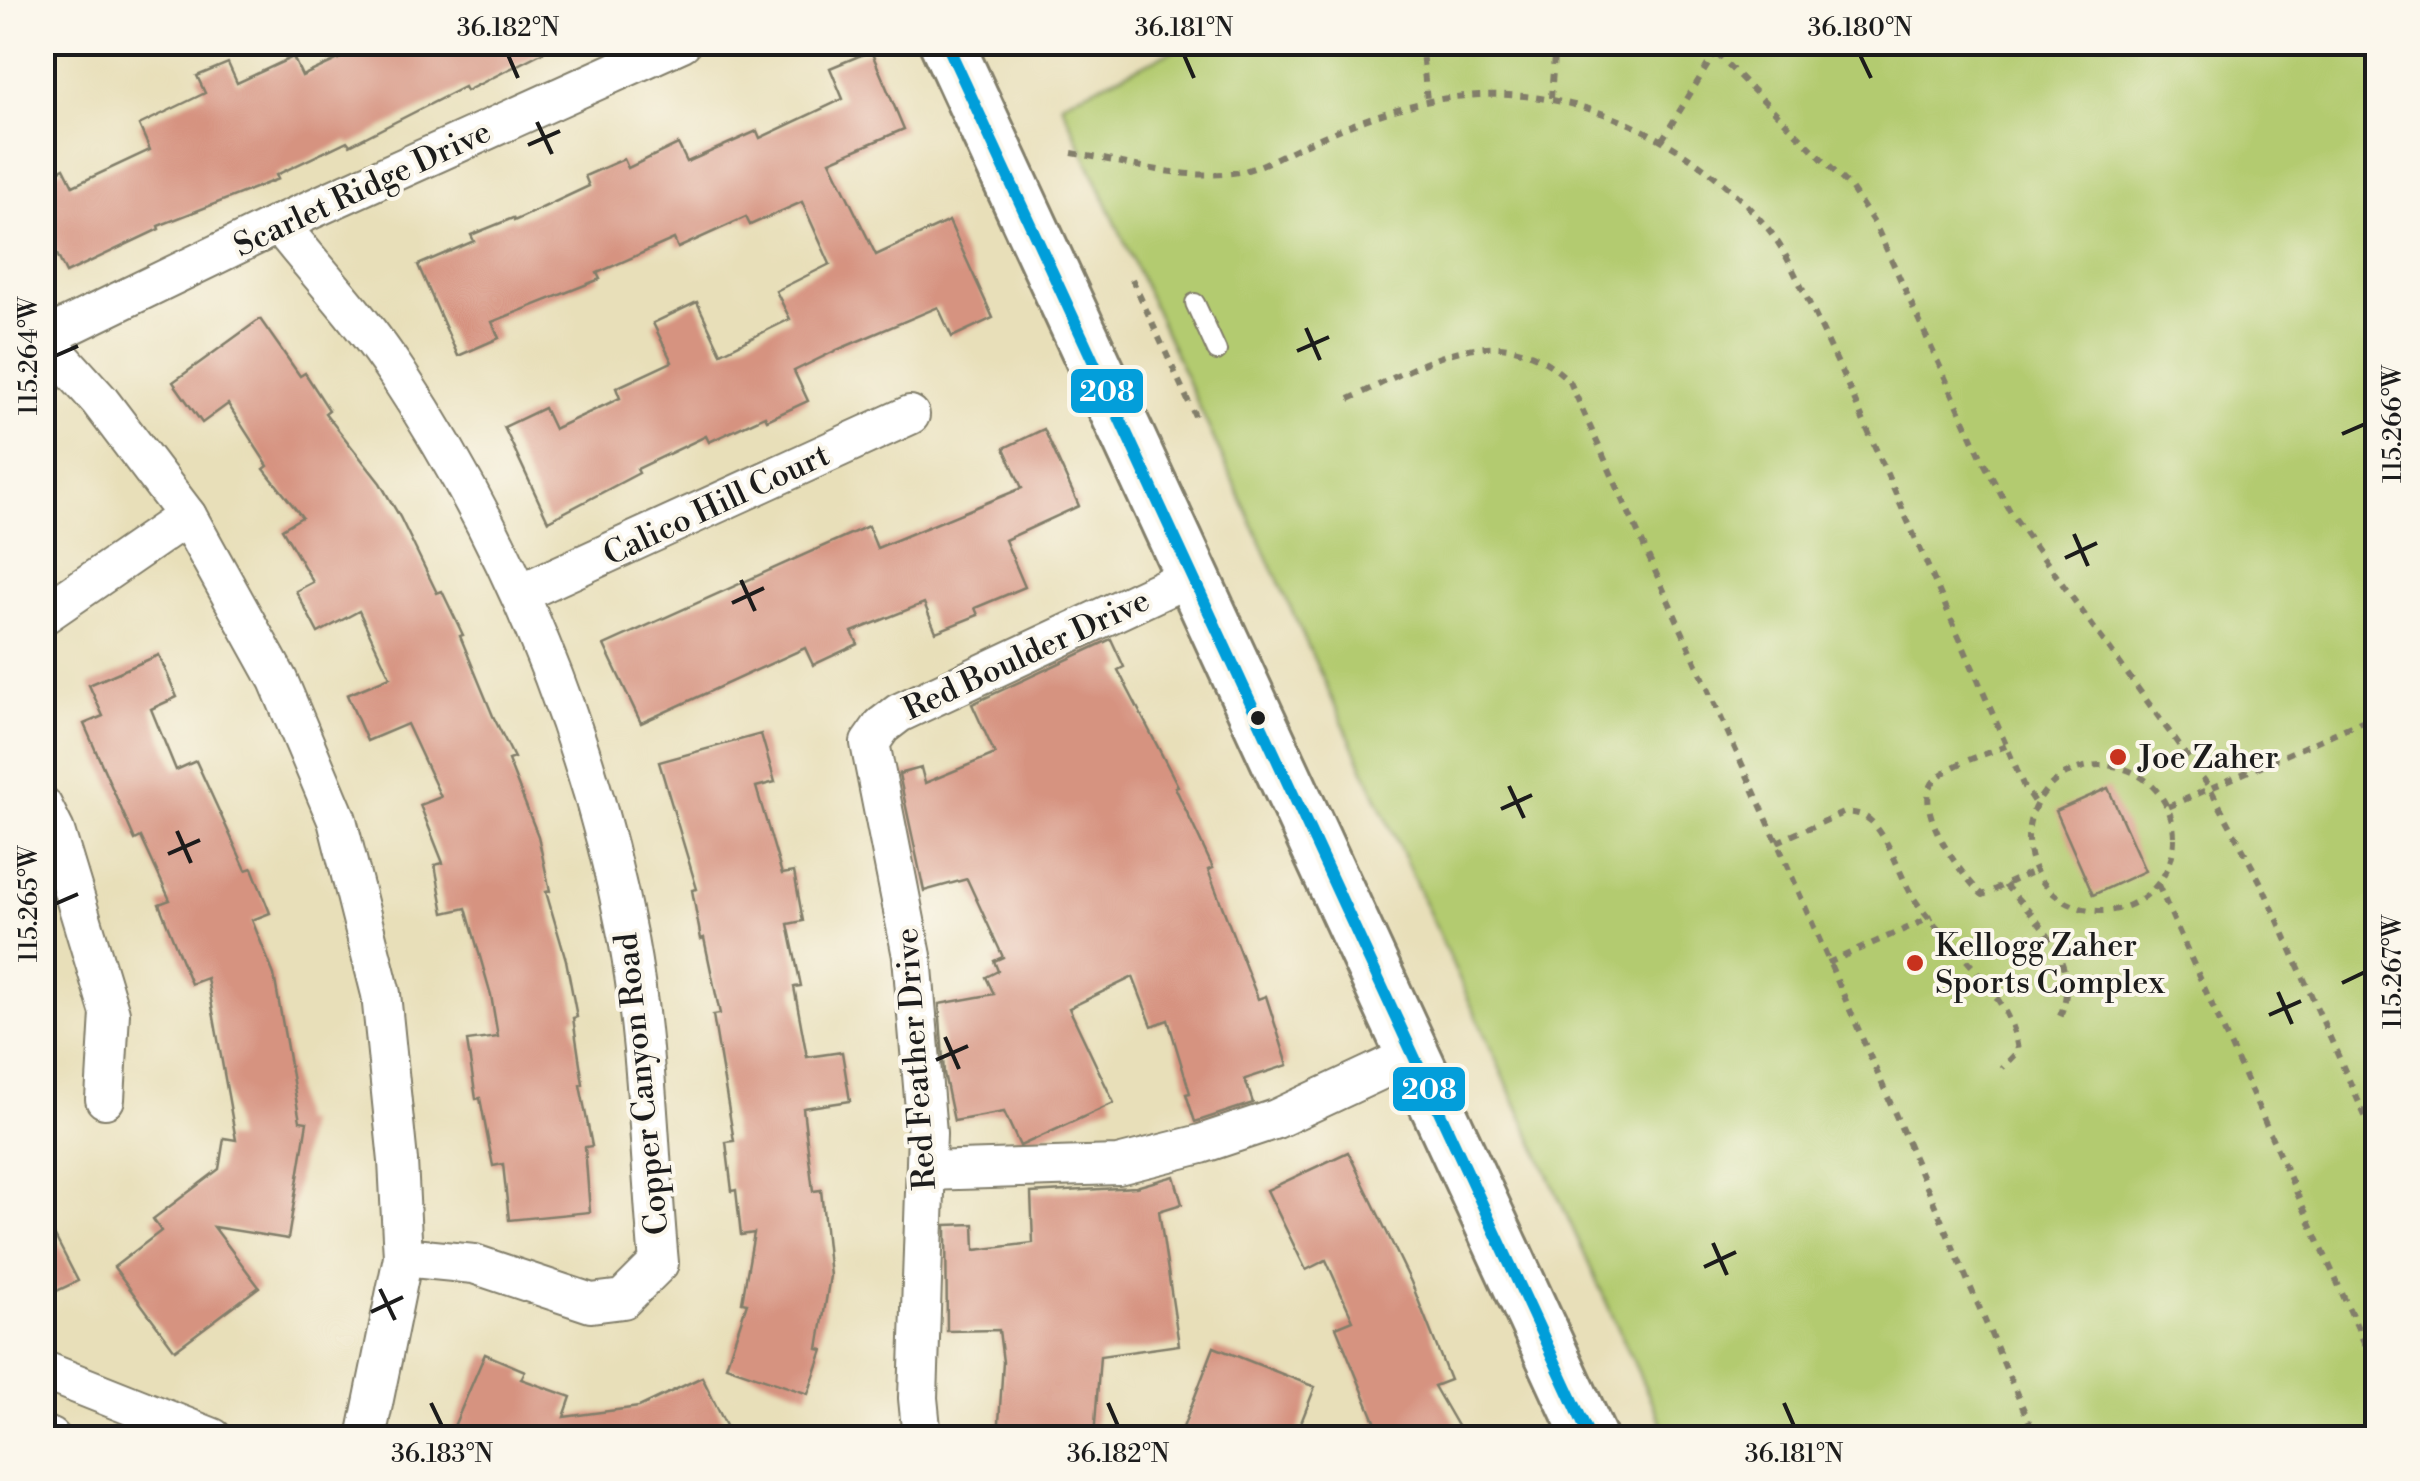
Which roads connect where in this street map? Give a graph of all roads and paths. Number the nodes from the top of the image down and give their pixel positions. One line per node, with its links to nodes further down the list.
1 (682, 42): 11 (street, Scarlet Ridge Drive)
2 (946, 42): 20 (main road)
3 (1421, 42): 8 (path)
4 (1555, 42): 7 (path)
5 (1706, 42): 6 (path)
6 (1716, 53): 9 (path); 26 (path)
7 (1551, 98): 8 (path); 9 (path)
8 (1427, 100): 10 (path)
9 (1662, 140): 25 (path)
10 (1072, 152)
11 (279, 224): 14 (street, Scarlet Ridge Drive); 21 (street, Copper Canyon Road)
12 (1132, 279): 18 (path)
13 (1195, 303): 15 (lane)
14 (43, 338): 19 (street)
15 (1216, 351)
16 (1349, 399): 30 (path)
17 (910, 415): 21 (street, Calico Hill Court)
18 (1195, 416)
19 (187, 516): 22 (street); 42 (street)
20 (1191, 576): 24 (street, Red Boulder Drive); 37 (main road)
21 (521, 594): 42 (street, Copper Canyon Road)
22 (42, 616)
23 (2378, 714): 26 (path)
24 (870, 743): 41 (street, Red Feather Drive)
25 (2006, 746): 28 (path); 32 (path)
26 (2210, 788): 29 (path); 40 (path)
27 (42, 805): 39 (street)
28 (2036, 805): 29 (path); 31 (path)
29 (2168, 807): 33 (path)
30 (1777, 842): 34 (path); 35 (path)
31 (2036, 870): 32 (path); 33 (path)
32 (2005, 885): 36 (path)
33 (2158, 885): 44 (path)
34 (1930, 918): 35 (path); 38 (path)
35 (1828, 963): 53 (path)
36 (2060, 1016)
37 (1413, 1055): 41 (street); 52 (main road)
38 (2002, 1068)
39 (105, 1099)
40 (2378, 1145)
41 (927, 1171): 51 (street, Red Feather Drive)
42 (403, 1257): 50 (street)
43 (2378, 1347): 44 (path)
44 (2368, 1352): 46 (path)
45 (42, 1370): 49 (street)
46 (2378, 1372)
47 (42, 1435): 48 (street)
48 (51, 1438)
49 (213, 1438)
50 (366, 1438)
51 (922, 1438)
52 (1590, 1438)
53 (2036, 1438)

